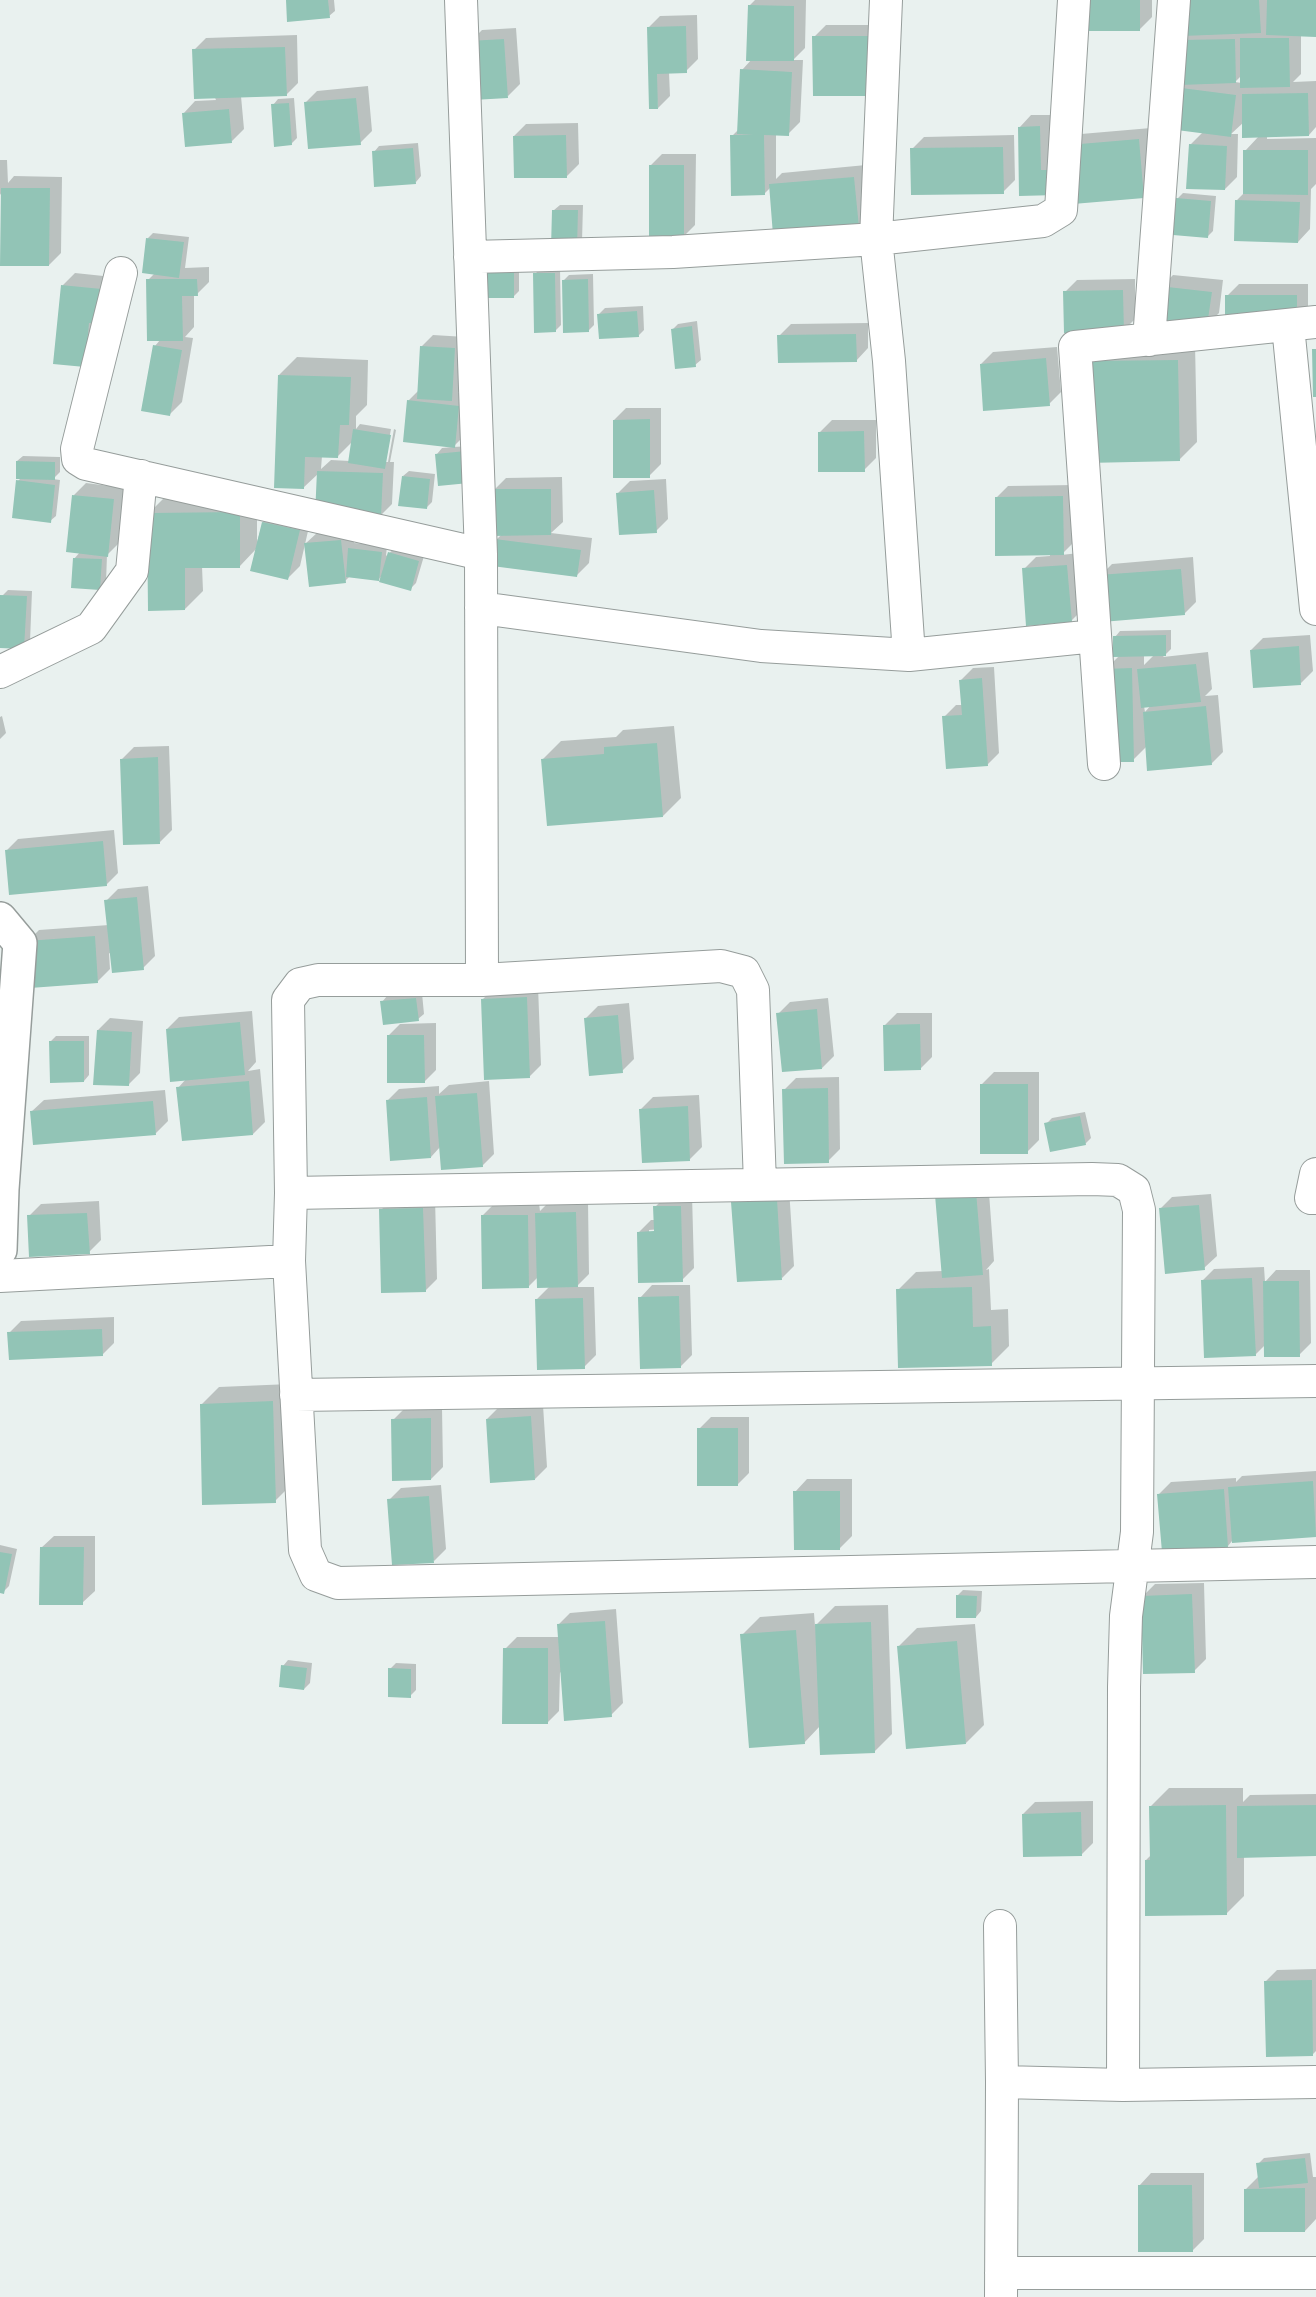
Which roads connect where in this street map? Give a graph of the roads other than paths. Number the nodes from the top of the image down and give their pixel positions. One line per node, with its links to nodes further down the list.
1 (460, 0): 6 (street)
2 (886, 0): 5 (street)
3 (1074, 0): 5 (street)
4 (1174, 0): 9 (street)
5 (876, 239): 6 (street); 15 (street)
6 (471, 257): 11 (street)
7 (121, 273): 10 (street)
8 (1302, 324): 9 (street); 13 (street)
9 (1149, 340): 14 (street)
10 (141, 476): 11 (street); 16 (street)
11 (481, 554): 12 (street)
12 (481, 608): 15 (street); 19 (street)
13 (1316, 609)
14 (1095, 636): 15 (street); 17 (street)
15 (909, 655)
16 (0, 672)
17 (1104, 764)
18 (0, 919): 24 (street)
19 (482, 980): 21 (street); 22 (street)
20 (1316, 1174): 23 (street)
21 (760, 1184): 22 (street); 28 (street)
22 (291, 1193): 25 (street)
23 (1316, 1198)
24 (0, 1250)
25 (289, 1261): 26 (street); 29 (street)
26 (0, 1276)
27 (1316, 1381): 28 (street)
28 (1138, 1385): 29 (street); 31 (street)
29 (296, 1395): 31 (street)
30 (1316, 1562): 31 (street)
31 (1133, 1565): 35 (street)
32 (1000, 1926): 33 (street)
33 (1002, 2082): 35 (street); 37 (street)
34 (1316, 2082): 35 (street)
35 (1123, 2085)
36 (1316, 2273): 37 (street)
37 (1001, 2285)

